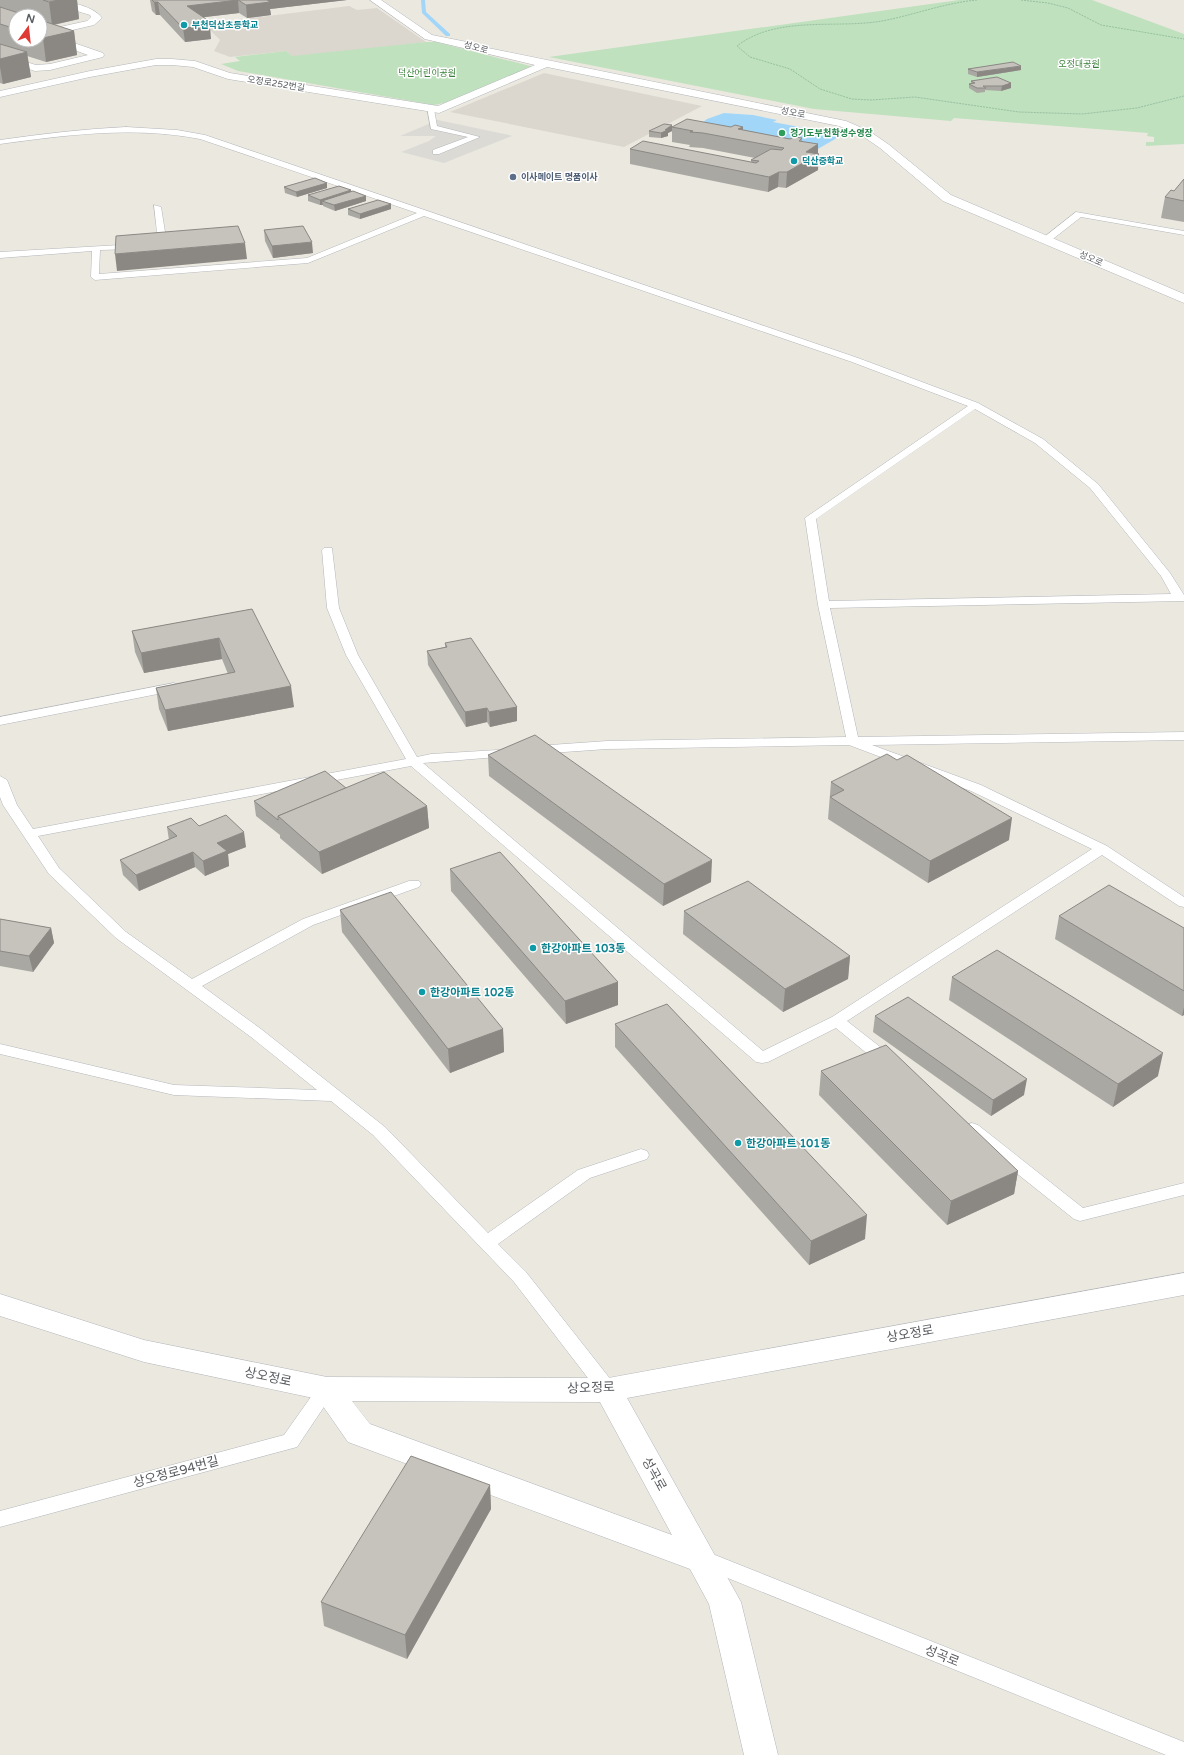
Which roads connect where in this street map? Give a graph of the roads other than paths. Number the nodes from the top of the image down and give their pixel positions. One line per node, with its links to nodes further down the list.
1 (50, 0): 3 (street)
2 (375, 0): 6 (street, 성오로)
3 (48, 31)
4 (48, 37): 5 (street)
5 (0, 57)
6 (546, 64): 8 (street, 오정로252번길); 14 (street, 성오로)
7 (0, 94): 8 (street, 오정로252번길)
8 (430, 109): 10 (lane)
9 (0, 142): 12 (lane)
10 (436, 152)
11 (157, 207): 15 (lane)
12 (424, 213): 15 (lane); 18 (lane)
13 (1184, 233): 14 (lane)
14 (1046, 240): 17 (street, 성오로)
15 (96, 248): 16 (lane)
16 (0, 255)
17 (1184, 299)
18 (975, 405): 20 (lane); 21 (lane)
19 (328, 550): 26 (lane)
20 (1181, 598): 21 (lane)
21 (824, 605): 25 (lane)
22 (185, 685): 23 (lane)
23 (0, 720)
24 (1184, 736): 25 (lane)
25 (853, 742): 26 (lane); 29 (lane)
26 (414, 762): 28 (lane); 33 (lane)
27 (0, 780): 28 (lane)
28 (29, 834): 32 (lane)
29 (1102, 849): 31 (lane); 33 (lane)
30 (414, 884): 32 (lane)
31 (1184, 903)
32 (191, 986): 36 (lane)
33 (837, 1021): 35 (lane)
34 (0, 1048): 36 (lane)
35 (899, 1070)
36 (336, 1096): 40 (lane)
37 (961, 1120): 39 (lane)
38 (641, 1155): 40 (lane)
39 (1184, 1189)
40 (487, 1243): 44 (lane)
41 (1184, 1284): 44 (street, 상오정로)
42 (0, 1305): 43 (street, 상오정로)
43 (327, 1389): 44 (street, 상오정로); 45 (lane, 상오정로94번길); 46 (street)
44 (608, 1390): 46 (street, 성곡로)
45 (0, 1519)
46 (701, 1559): 47 (lane, 성곡로); 48 (street, 성곡로)
47 (1184, 1752)
48 (761, 1755)

